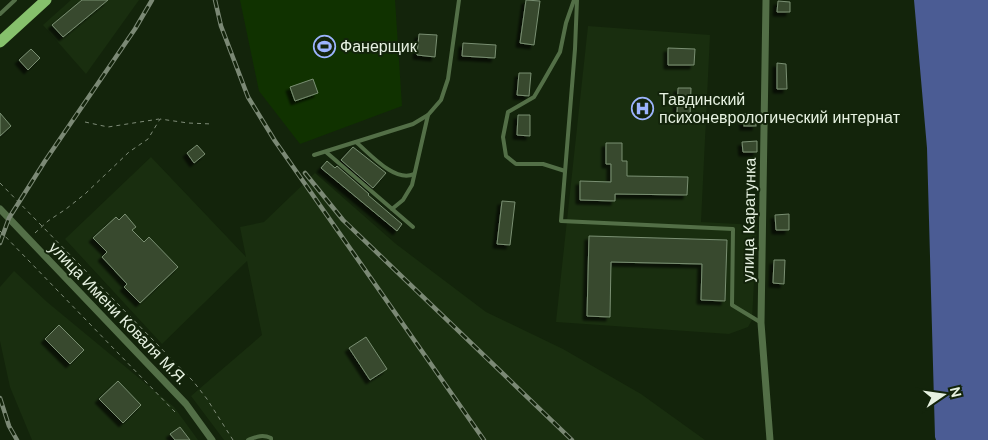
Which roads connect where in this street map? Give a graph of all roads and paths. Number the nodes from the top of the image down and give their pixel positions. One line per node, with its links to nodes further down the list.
1 (15, 0): 6 (lane)
2 (45, 0): 7 (main road)
3 (459, 0): 8 (lane)
4 (576, 0): 15 (lane); 15 (lane)
5 (766, 0): 24 (street, улица Каратунка)
6 (0, 14)
7 (0, 42)
8 (428, 115): 12 (lane); 16 (lane)
9 (160, 119): 10 (path); 11 (path); 20 (path)
10 (85, 122)
11 (212, 124)
12 (356, 142): 13 (lane); 16 (lane)
13 (326, 152): 14 (lane); 19 (lane)
14 (314, 155)
15 (565, 171): 24 (lane)
16 (416, 173): 19 (lane)
17 (0, 182): 20 (path)
18 (0, 209): 23 (street, улица Имени Коваля М.Я.)
19 (392, 209): 21 (lane)
20 (42, 226): 23 (path); 27 (path)
21 (413, 227)
22 (0, 231): 25 (path)
23 (28, 238): 26 (street, улица Имени Коваля М.Я.)
24 (761, 323): 30 (street, улица Каратунка)
25 (175, 412)
26 (212, 440)
27 (233, 440)
28 (248, 440): 29 (lane)
29 (271, 440)
30 (770, 440)

